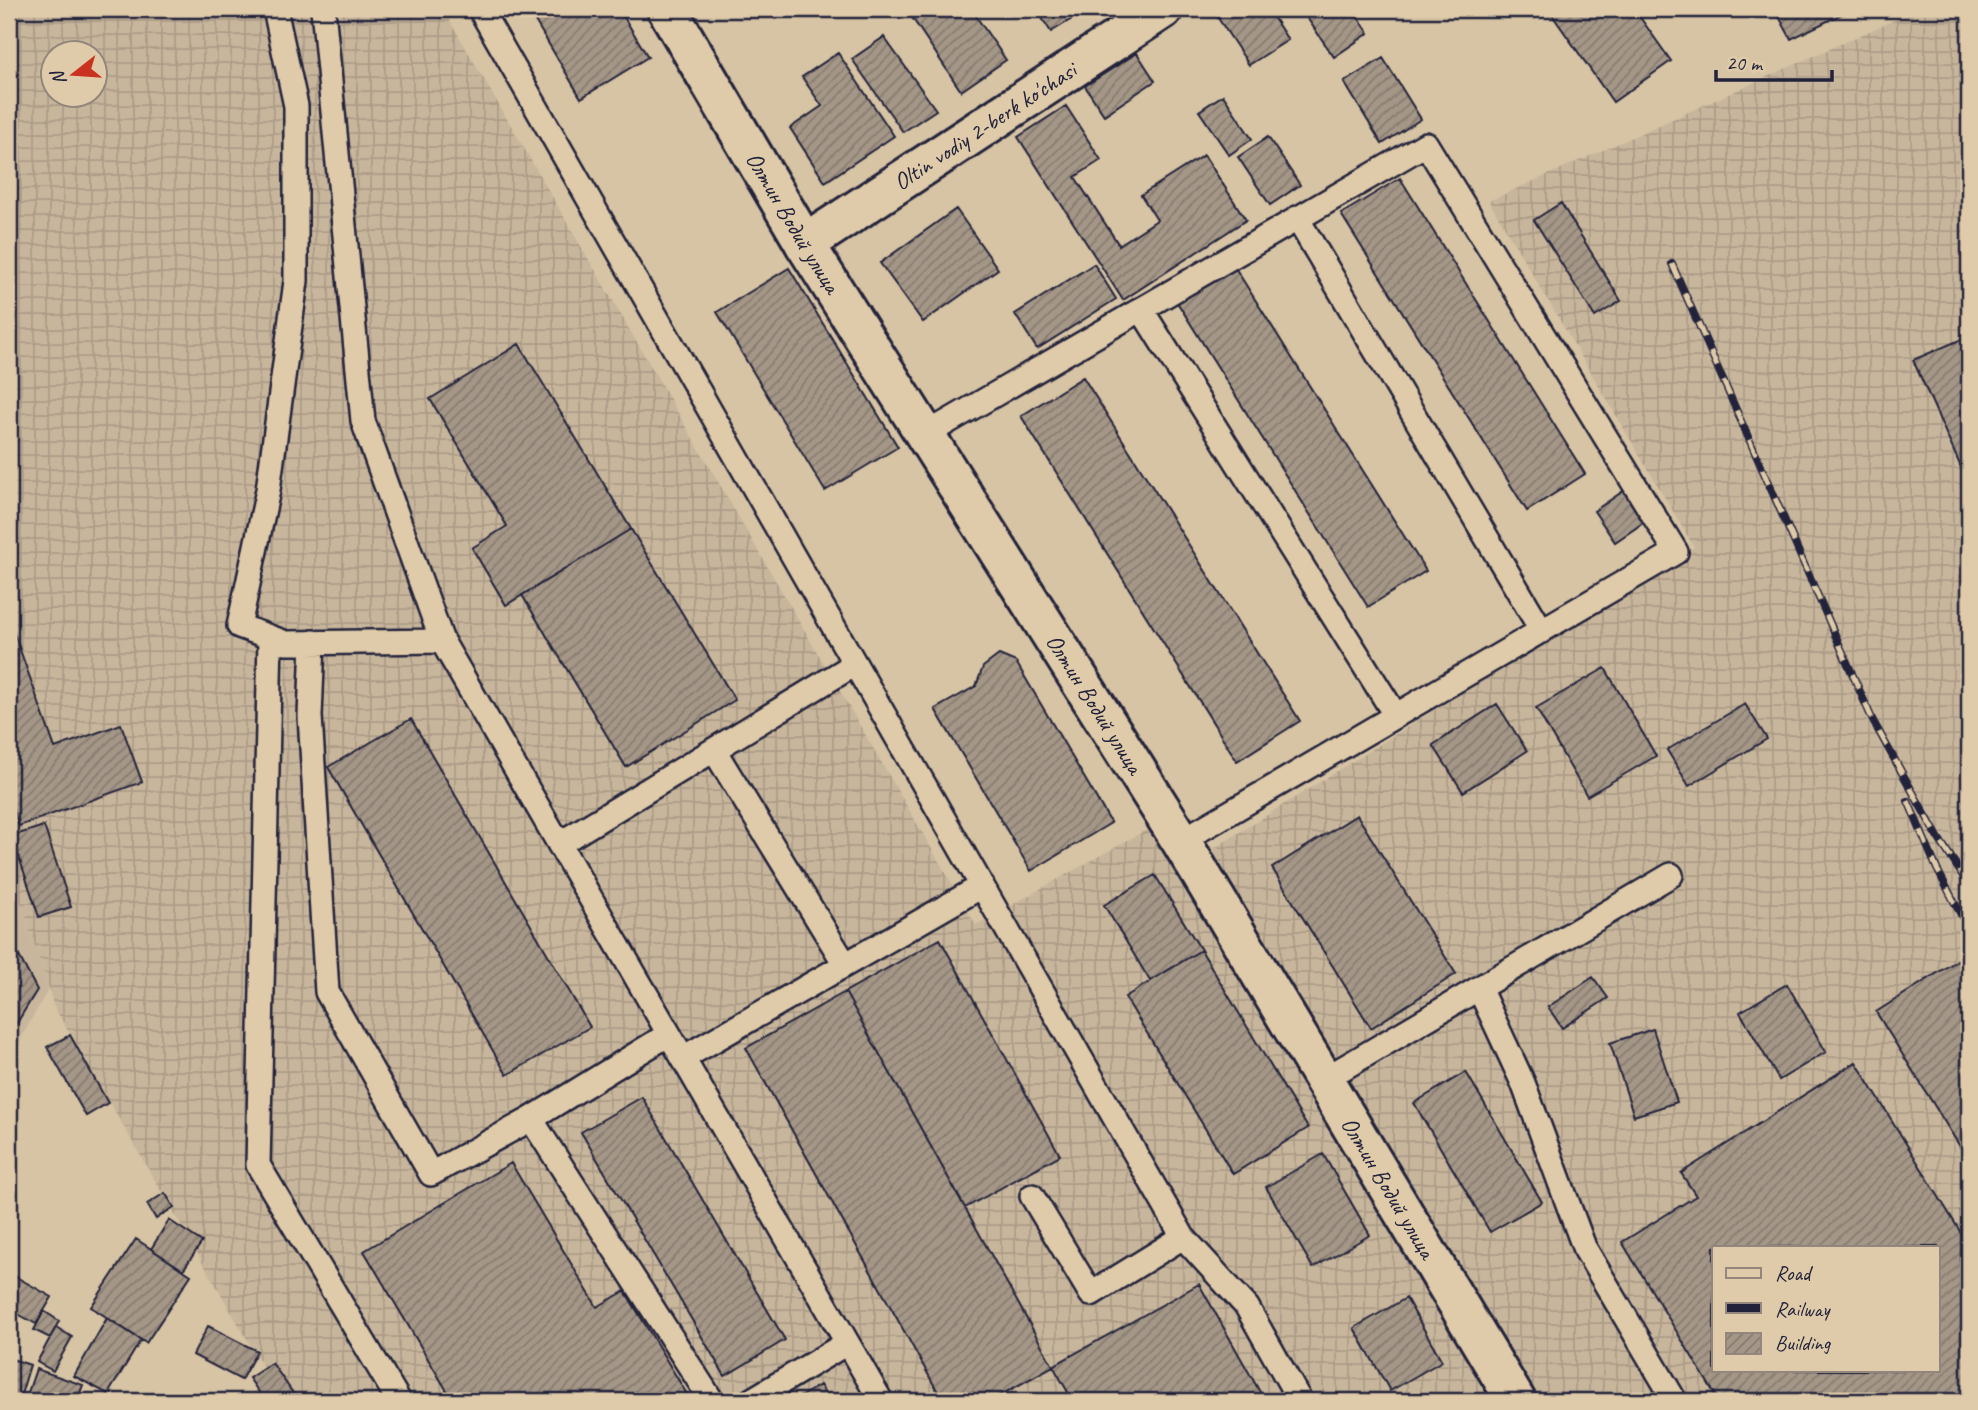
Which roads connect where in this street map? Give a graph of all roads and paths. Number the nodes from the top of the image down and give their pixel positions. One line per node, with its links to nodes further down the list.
1 (275, 9): 11 (lane)
2 (323, 9): 12 (lane)
3 (480, 9): 14 (lane)
4 (667, 9): 7 (street, Олтин Водий улица)
5 (1163, 9): 7 (street, Oltin vodiy 2-berk ko'chasi)
6 (1297, 218): 8 (lane); 10 (lane); 10 (lane)
7 (805, 244): 9 (street, Олтин Водий улица)
8 (1141, 309): 9 (lane); 15 (lane)
9 (925, 435): 17 (street, Олтин Водий улица)
10 (1542, 631): 15 (lane)
11 (270, 638): 13 (lane); 30 (lane)
12 (442, 641): 13 (lane); 18 (lane)
13 (313, 642): 26 (lane)
14 (855, 664): 16 (lane); 20 (lane)
15 (1396, 716): 17 (lane)
16 (714, 750): 18 (lane); 21 (lane)
17 (1181, 841): 25 (street, Олтин Водий улица)
18 (559, 844): 23 (lane)
19 (1671, 874): 22 (lane)
20 (982, 886): 21 (lane); 28 (lane)
21 (845, 964): 24 (lane)
22 (1479, 988): 25 (lane); 36 (lane)
23 (669, 1034): 24 (lane); 26 (lane)
24 (683, 1058): 29 (lane)
25 (1324, 1080): 35 (street, Олтин Водий улица)
26 (531, 1119): 31 (lane)
27 (1032, 1195): 28 (lane)
28 (1184, 1237): 34 (lane)
29 (847, 1343): 32 (lane); 33 (lane)
30 (399, 1401)
31 (712, 1401)
32 (750, 1401)
33 (881, 1401)
34 (1300, 1401)
35 (1516, 1401)
36 (1675, 1401)

